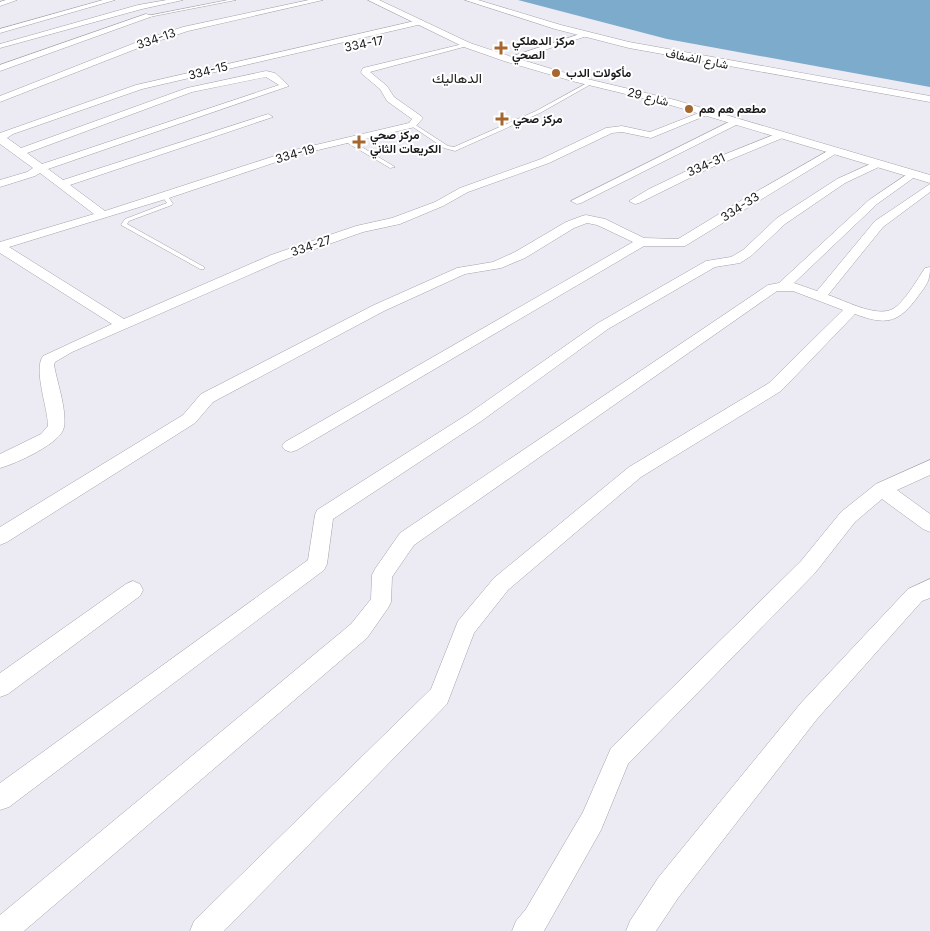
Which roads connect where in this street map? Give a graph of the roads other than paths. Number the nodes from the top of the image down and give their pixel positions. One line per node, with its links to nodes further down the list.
1 (13, 0): 8 (street)
2 (111, 0): 11 (street)
3 (179, 0): 15 (street)
4 (234, 0): 9 (lane)
5 (319, 0): 22 (street, 334-13)
6 (372, 0): 10 (street, شارع 29)
7 (469, 0): 12 (street, شارع الضفاف)
8 (0, 4)
9 (149, 16): 18 (street)
10 (420, 28): 14 (street, شارع 29); 19 (street, 334-15)
11 (0, 32)
12 (586, 35): 17 (street); 23 (street, شارع الضفاف)
13 (359, 45): 16 (street, 334-17)
14 (467, 45): 17 (street, شارع 29); 27 (street)
15 (0, 46)
16 (292, 59)
17 (508, 59): 20 (street, شارع 29)
18 (0, 68)
19 (214, 70): 21 (street); 30 (street, 334-15)
20 (591, 83): 24 (street, شارع 29); 27 (lane)
21 (190, 90): 30 (street); 35 (street)
22 (0, 99)
23 (930, 99)
24 (707, 113): 26 (street, شارع 29); 52 (street, 334-27)
25 (268, 117): 39 (street)
26 (735, 122): 28 (street, شارع 29); 42 (street)
27 (412, 125): 29 (street, 334-19)
28 (781, 135): 31 (street, شارع 29); 43 (street, 334-31)
29 (348, 141): 34 (lane); 41 (street, 334-19)
30 (19, 151): 32 (street); 35 (street)
31 (833, 151): 33 (street, شارع 29); 45 (street, 334-33)
32 (0, 156)
33 (877, 164): 36 (street, شارع 29); 62 (street)
34 (392, 167)
35 (40, 168): 38 (street); 39 (street)
36 (912, 174): 37 (street, شارع 29); 49 (street)
37 (930, 179)
38 (0, 184)
39 (62, 184): 44 (street)
40 (930, 187): 50 (street)
41 (165, 196): 44 (street, 334-19); 47 (lane)
42 (577, 201)
43 (635, 201)
44 (103, 215): 46 (street, 334-19)
45 (642, 242): 53 (street); 58 (street)
46 (0, 247): 52 (street)
47 (202, 268)
48 (930, 271): 51 (street)
49 (783, 286): 50 (street); 63 (street)
50 (820, 296): 51 (street)
51 (853, 308): 64 (street)
52 (123, 325): 54 (street, 334-27)
53 (291, 446)
54 (0, 462)
55 (930, 467): 56 (street)
56 (882, 489): 57 (street); 65 (street)
57 (930, 524)
58 (0, 537)
59 (930, 588): 66 (street)
60 (134, 590): 61 (street)
61 (0, 686)
62 (0, 798)
63 (2, 931)
64 (204, 931)
65 (526, 931)
66 (640, 931)

